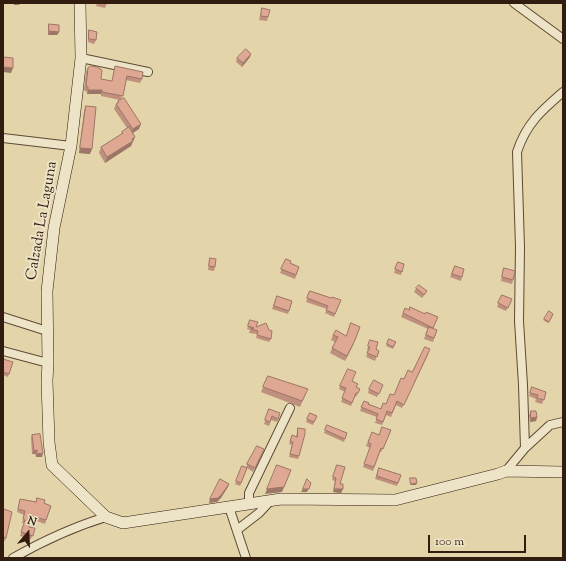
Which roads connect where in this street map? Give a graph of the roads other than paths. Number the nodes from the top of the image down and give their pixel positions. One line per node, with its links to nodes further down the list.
1 (80, 3): 4 (street, Calzada La Laguna)
2 (514, 3): 3 (street)
3 (563, 39)
4 (81, 58): 5 (street); 8 (street, Calzada La Laguna)
5 (148, 72)
6 (563, 92): 15 (street)
7 (3, 138): 8 (street)
8 (71, 146): 10 (street, Calzada La Laguna)
9 (3, 317): 10 (street)
10 (47, 331): 12 (street, Calzada La Laguna)
11 (3, 351): 12 (street)
12 (48, 363): 21 (street, Calzada La Laguna)
13 (290, 408): 19 (street)
14 (563, 422): 15 (street)
15 (524, 448): 16 (street)
16 (506, 471): 17 (street); 18 (street)
17 (563, 472)
18 (271, 500): 19 (street); 22 (street)
19 (249, 504): 20 (street)
20 (229, 507): 21 (street); 22 (street)
21 (106, 517): 23 (street)
22 (237, 530): 24 (street)
23 (13, 558)
24 (246, 558)

